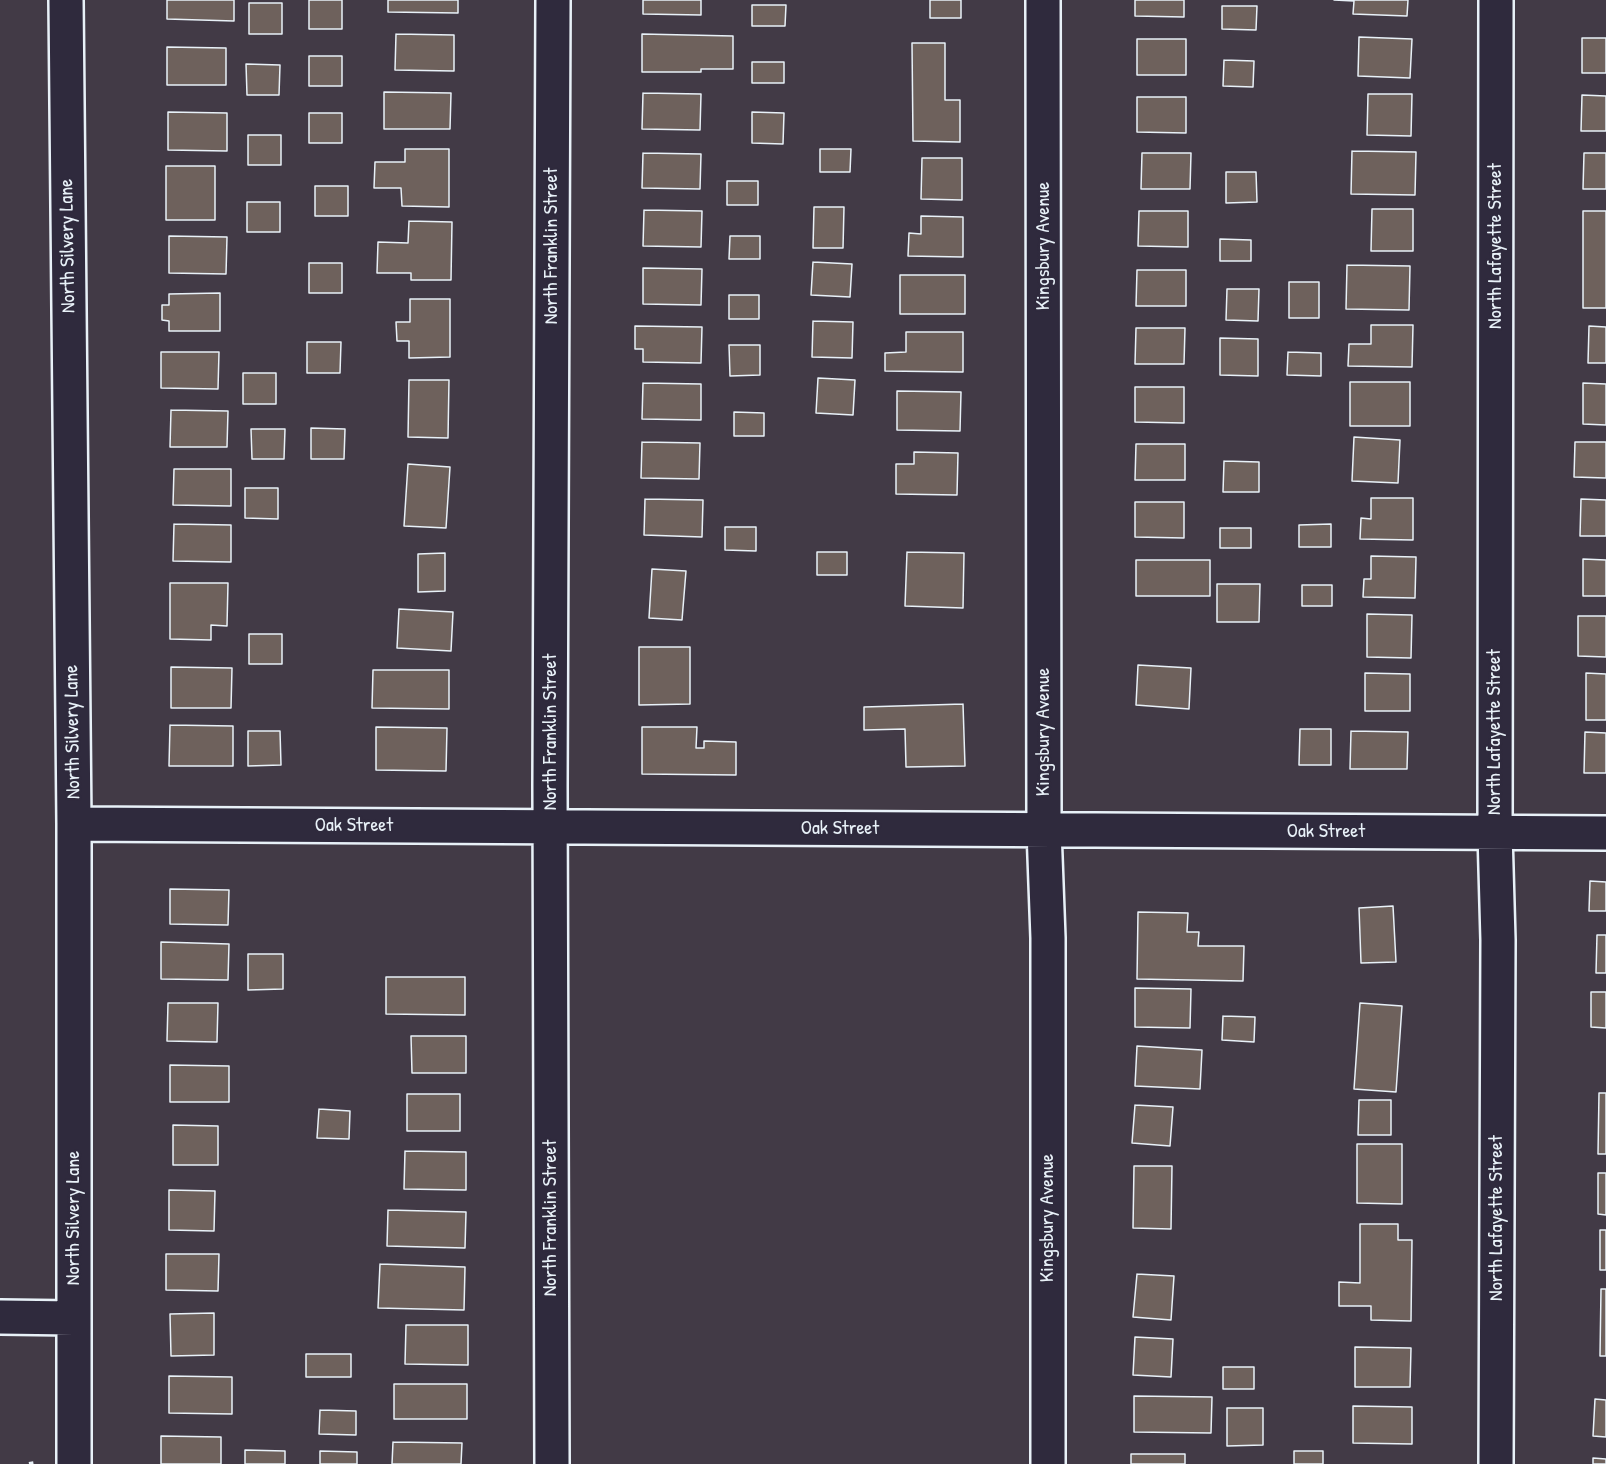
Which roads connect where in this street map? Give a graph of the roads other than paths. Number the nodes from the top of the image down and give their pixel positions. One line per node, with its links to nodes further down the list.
1 (66, 0): 5 (street, North Silvery Lane)
2 (553, 0): 6 (street, North Franklin Street)
3 (1043, 0): 7 (street, Kingsbury Avenue)
4 (1496, 0): 8 (street, North Lafayette Street)
5 (74, 824): 6 (street, Oak Street); 11 (street, North Silvery Lane)
6 (550, 828): 7 (street, Oak Street); 13 (street, North Franklin Street)
7 (1044, 830): 8 (street, Oak Street); 14 (street, Kingsbury Avenue)
8 (1495, 833): 9 (street, Oak Street); 15 (street, North Lafayette Street)
9 (1606, 833)
10 (0, 1317): 11 (street)
11 (74, 1318): 12 (street, North Silvery Lane)
12 (74, 1464)
13 (552, 1464)
14 (1048, 1464)
15 (1496, 1464)

